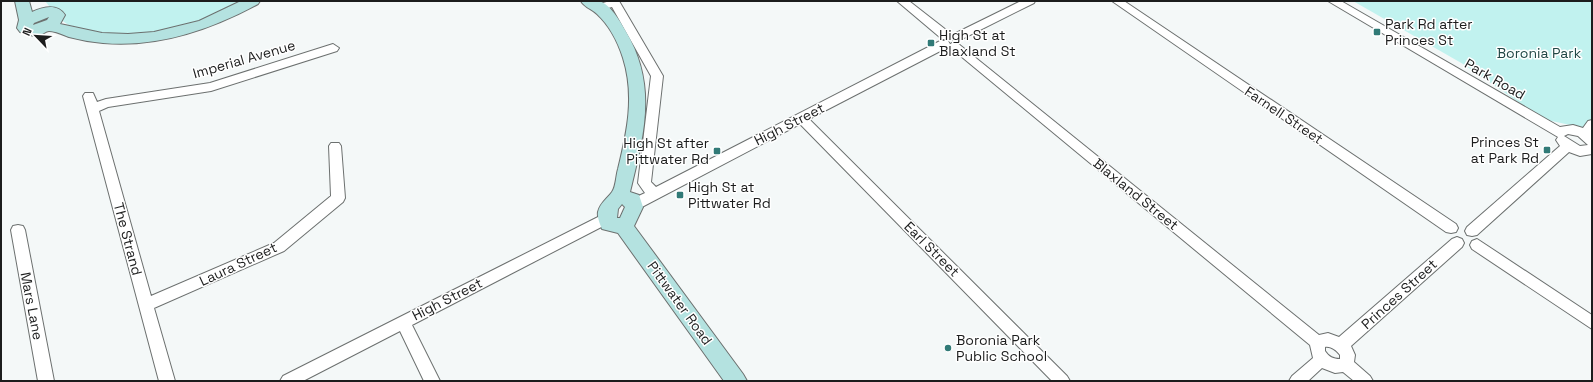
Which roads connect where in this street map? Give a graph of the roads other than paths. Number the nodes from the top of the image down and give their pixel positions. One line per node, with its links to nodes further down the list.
1 (22, 1): 9 (main road)
2 (29, 1): 9 (main road)
3 (253, 1): 9 (main road)
4 (902, 1): 10 (street, Blaxland Street)
5 (1030, 1): 10 (street, High Street)
6 (1116, 1): 23 (street, Farnell Street)
7 (1333, 1): 15 (street, Park Road)
8 (594, 4): 20 (street); 21 (main road)
9 (47, 19)
10 (950, 41): 13 (street, High Street); 31 (street, Blaxland Street)
11 (333, 48): 12 (street, Imperial Avenue)
12 (90, 102): 28 (street, The Strand)
13 (801, 118): 20 (street, High Street); 40 (street, Earl Street)
14 (1592, 124): 16 (street)
15 (1560, 133): 16 (street); 18 (street)
16 (1588, 139)
17 (335, 146): 28 (street, Laura Street)
18 (1568, 146): 19 (street); 25 (street)
19 (1592, 150)
20 (654, 194): 21 (street, High Street)
21 (627, 200): 22 (main road)
22 (615, 221): 29 (street, High Street); 39 (main road, Pittwater Road)
23 (1451, 228): 25 (street); 26 (street)
24 (18, 230): 35 (street, Mars Lane)
25 (1472, 231): 27 (street)
26 (1457, 243): 27 (street); 32 (street, Princes Street)
27 (1477, 245): 30 (street)
28 (146, 305): 36 (street, The Strand)
29 (403, 322): 37 (street, High Street); 38 (street)
30 (1592, 323)
31 (1318, 343): 32 (street); 33 (street)
32 (1341, 345): 34 (street)
33 (1322, 359): 34 (street); 41 (street)
34 (1345, 364): 42 (street)
35 (46, 381)
36 (167, 381)
37 (288, 381)
38 (432, 381)
39 (736, 381)
40 (1062, 381)
41 (1297, 381)
42 (1365, 381)

